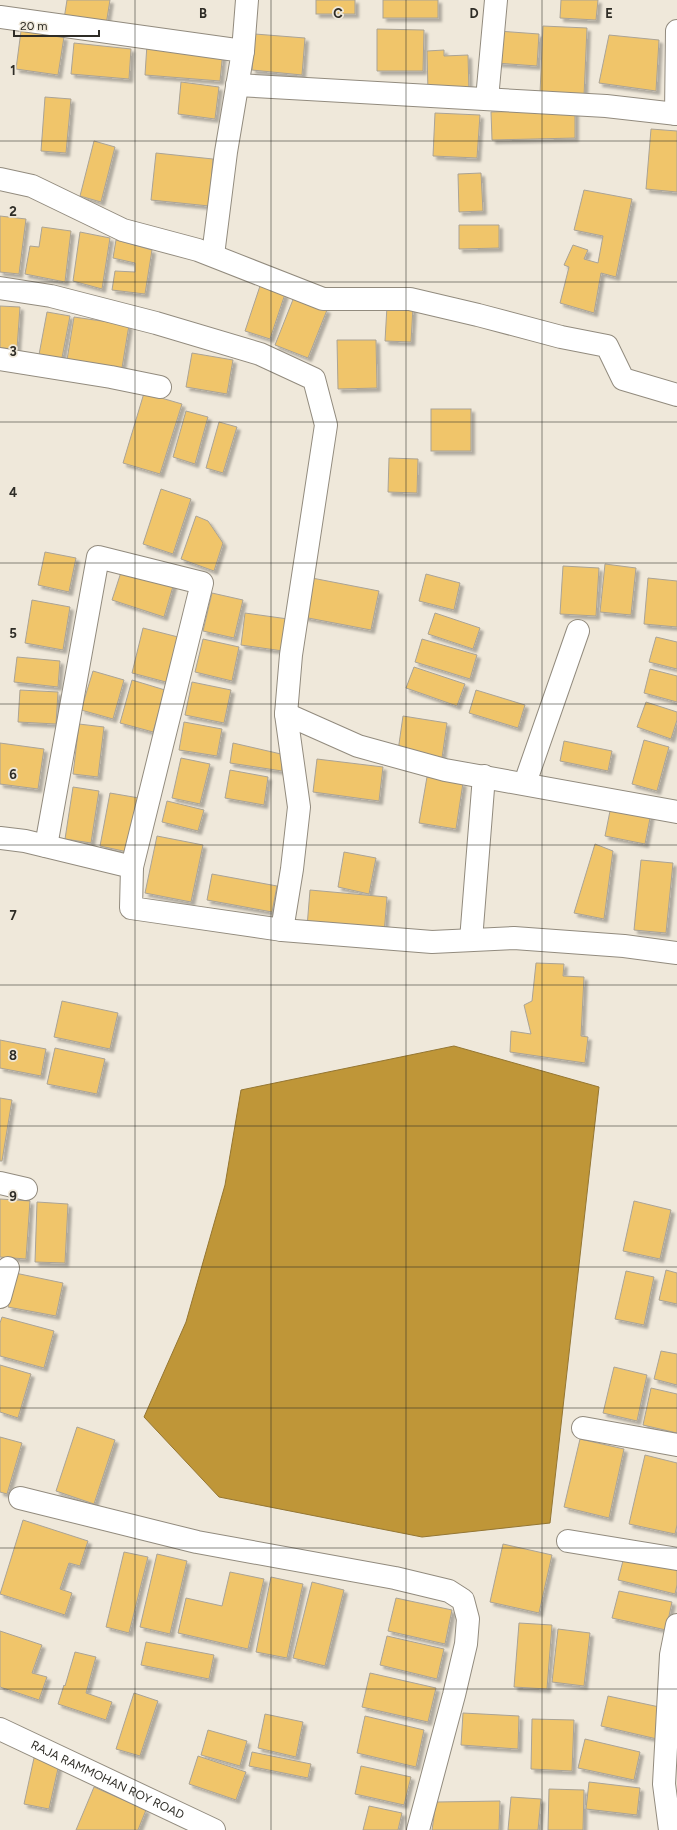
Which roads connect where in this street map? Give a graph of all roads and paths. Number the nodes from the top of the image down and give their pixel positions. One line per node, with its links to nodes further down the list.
1 (247, 0): 5 (street)
2 (496, 0): 7 (street)
3 (0, 17): 5 (street)
4 (677, 31): 8 (street)
5 (243, 52): 6 (street)
6 (237, 85): 7 (street); 10 (street)
7 (487, 99): 8 (street)
8 (676, 114)
9 (0, 179): 10 (street)
10 (213, 255): 14 (street)
11 (0, 288): 16 (street)
12 (0, 359): 13 (street)
13 (160, 387)
14 (677, 395)
15 (578, 631): 18 (street)
16 (286, 714): 17 (street); 23 (street)
17 (484, 776): 18 (street); 24 (street)
18 (525, 783): 19 (street)
19 (677, 812)
20 (0, 838): 21 (street)
21 (46, 846): 22 (street); 22 (street)
22 (132, 867): 23 (street)
23 (282, 930): 24 (street)
24 (471, 940): 25 (street)
25 (677, 952)
26 (0, 1183): 27 (street)
27 (26, 1189)
28 (8, 1268): 29 (street)
29 (0, 1297)
30 (583, 1428): 31 (street)
31 (677, 1445)
32 (20, 1498): 38 (street)
33 (568, 1541): 34 (street)
34 (677, 1559)
35 (677, 1625): 39 (street)
36 (0, 1729): 37 (street, RAJA RAMMOHAN ROY ROAD)
37 (214, 1830)
38 (418, 1830)
39 (670, 1830)

